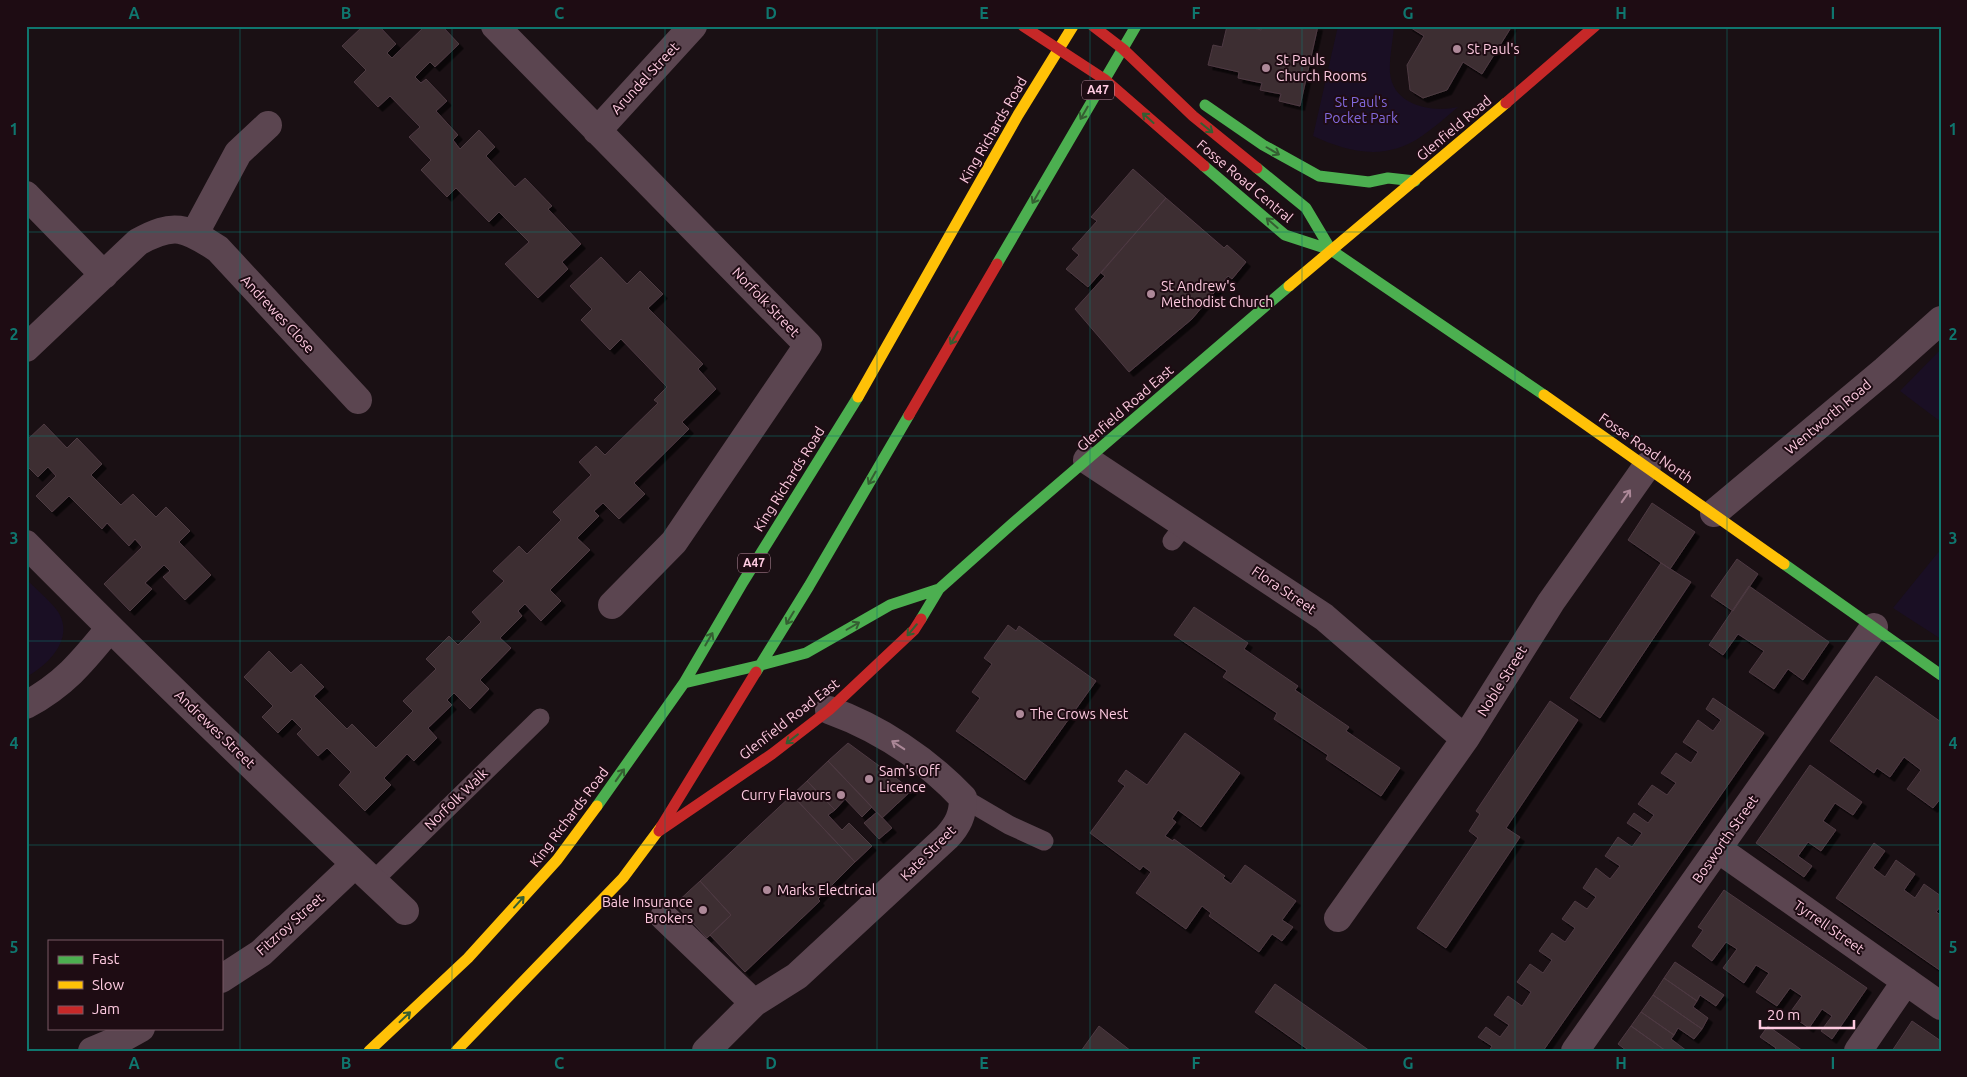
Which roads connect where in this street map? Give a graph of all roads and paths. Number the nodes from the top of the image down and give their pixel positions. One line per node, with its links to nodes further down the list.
1 (495, 26): 13 (street, Norfolk Street)
2 (693, 26): 13 (street, Arundel Street)
3 (1023, 26): 8 (street, Fosse Road Central)
4 (1073, 26): 8 (street, King Richards Road / A47)
5 (1093, 26): 9 (street, Fosse Road Central)
6 (1136, 26): 9 (street, A47)
7 (1594, 26): 14 (street, Glenfield Road)
8 (1059, 49): 10 (street, Fosse Road Central); 32 (street, King Richards Road / A47, one-way to 8)
9 (1123, 49): 10 (street, A47); 11 (street, Fosse Road Central)
10 (1104, 79): 17 (street, Fosse Road Central, one-way to 10); 30 (street, A47, one-way to 30)
11 (1157, 80): 14 (street, Fosse Road Central, one-way to 14); 17 (street, Fosse Road Central, one-way to 17)
12 (268, 125): 16 (street)
13 (597, 130): 27 (street, Norfolk Street)
14 (1415, 181): 17 (street, Glenfield Road)
15 (26, 195): 18 (street)
16 (195, 234): 18 (street, Andrewes Close); 21 (street, Andrewes Close)
17 (1331, 250): 22 (street, Glenfield Road East); 23 (street, Fosse Road North)
18 (104, 275): 20 (street, Andrewes Close)
19 (1941, 320): 24 (street, Wentworth Road)
20 (26, 348)
21 (358, 400)
22 (1087, 460): 26 (street, Glenfield Road East); 36 (street, Flora Street)
23 (1647, 466): 24 (street, Fosse Road North); 36 (street, Noble Street, one-way to 23)
24 (1714, 513): 28 (street, Fosse Road North)
25 (26, 544): 29 (street, Andrewes Street)
26 (939, 589): 30 (street, Glenfield Road East, one-way to 26); 34 (street, Glenfield Road East, one-way to 34)
27 (612, 605)
28 (1874, 627): 31 (street, Fosse Road North); 40 (street, Bosworth Street)
29 (110, 628): 33 (street); 41 (street, Andrewes Street)
30 (761, 665): 32 (street, Glenfield Road East); 38 (street, A47)
31 (1941, 675)
32 (684, 682): 51 (street, King Richards Road / A47, one-way to 32)
33 (26, 705)
34 (829, 710): 37 (street, one-way to 34); 38 (street, Glenfield Road East, one-way to 38)
35 (540, 718): 41 (lane, Norfolk Walk)
36 (1465, 739): 44 (street, Noble Street)
37 (963, 798): 39 (lane); 47 (street, Kate Street)
38 (659, 831): 52 (street, A47)
39 (1044, 841)
40 (1718, 849): 46 (street, Tyrrell Street); 54 (street, Bosworth Street)
41 (364, 873): 42 (street, Andrewes Street); 45 (street, Fitzroy Street)
42 (405, 911)
43 (664, 917): 47 (street)
44 (1338, 918)
45 (222, 978)
46 (1906, 981): 48 (street, Tyrrell Street); 55 (street)
47 (754, 1004): 53 (street, Kate Street)
48 (1941, 1006)
49 (137, 1030): 50 (street)
50 (92, 1051)
51 (370, 1051)
52 (456, 1051)
53 (706, 1051)
54 (1575, 1051)
55 (1858, 1051)

